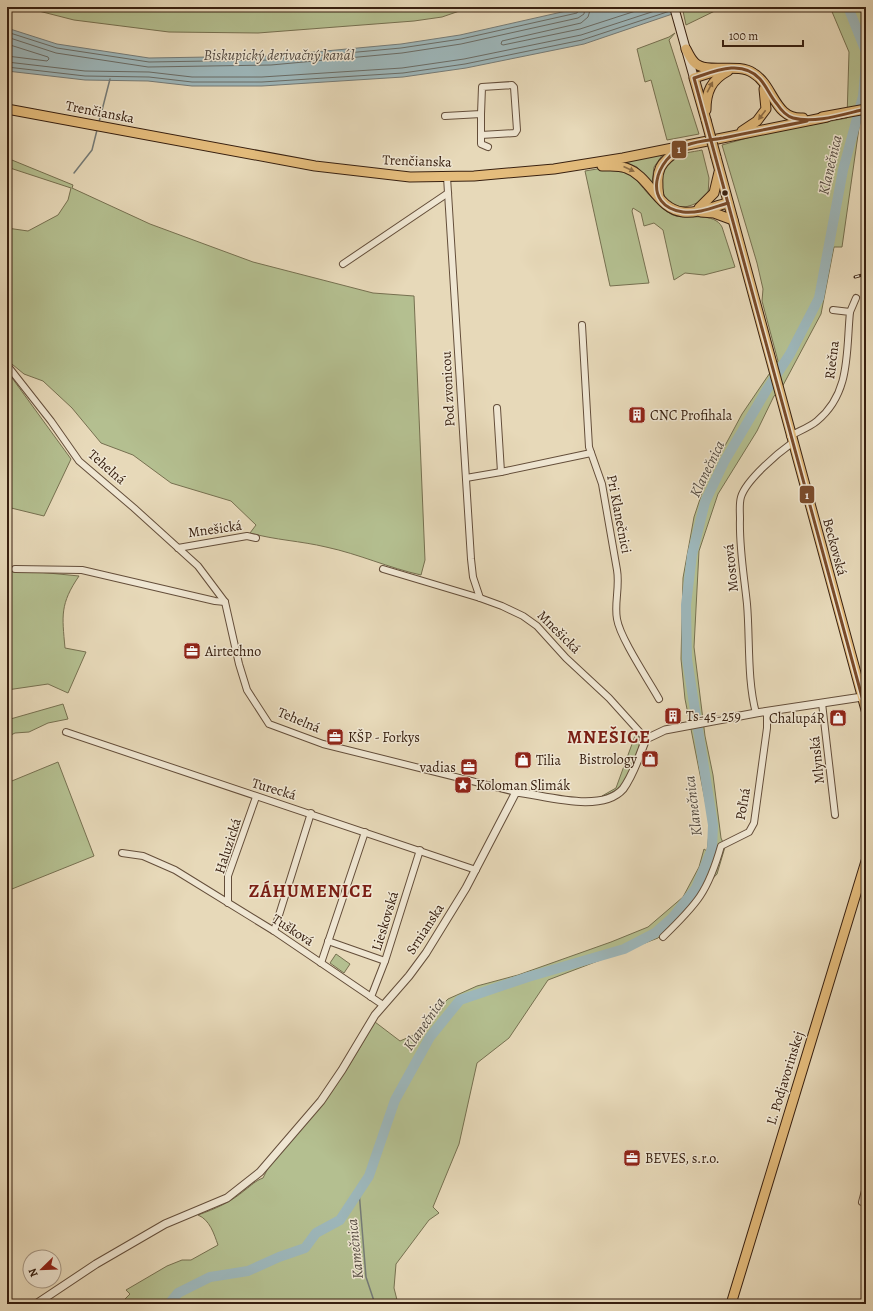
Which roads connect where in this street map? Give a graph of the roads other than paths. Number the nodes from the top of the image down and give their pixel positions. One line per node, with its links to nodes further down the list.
1 (674, 7): 2 (main road)
2 (686, 49): 3 (main road); 5 (main road)
3 (726, 68): 4 (main road); 5 (main road)
4 (737, 68): 6 (main road); 12 (main road, one-way to 4)
5 (694, 78): 12 (main road)
6 (762, 82): 11 (main road); 14 (main road, one-way to 14)
7 (7, 109): 19 (main road, Trenčianska)
8 (866, 109): 11 (main road)
9 (480, 114): 10 (street); 13 (street); 13 (street)
10 (445, 116)
11 (827, 117): 14 (main road, Trenčianska)
12 (706, 120): 18 (main road, Beckovská, bridge)
13 (481, 134): 16 (street)
14 (734, 135): 15 (main road, Trenčianska)
15 (687, 145): 17 (main road, Trenčianska); 21 (main road)
16 (488, 148)
17 (591, 164): 19 (main road, Trenčianska); 21 (main road, one-way to 21)
18 (719, 171): 22 (main road, Beckovská); 23 (main road)
19 (447, 177): 20 (street, Pod zvonicou)
20 (448, 193): 25 (street); 35 (street, Pod zvonicou)
21 (659, 197): 23 (main road)
22 (728, 203): 23 (main road); 24 (main road, Beckovská)
23 (695, 211): 24 (main road)
24 (732, 220): 32 (main road, Beckovská)
25 (343, 264)
26 (856, 298): 28 (street, Riečna)
27 (833, 310): 28 (street)
28 (850, 312): 32 (street, Riečna)
29 (582, 325): 33 (street, Pri Klanečnici)
30 (7, 365): 37 (street, Tehelná)
31 (497, 408): 34 (street)
32 (792, 439): 42 (main road, Beckovská); 47 (street, Mostová)
33 (591, 453): 34 (street); 43 (street, Pri Klanečnici)
34 (501, 472): 35 (street)
35 (466, 478): 40 (street, Pod zvonicou)
36 (256, 538): 37 (street, Mnešická)
37 (178, 548): 41 (street, Tehelná)
38 (15, 568): 41 (street)
39 (383, 569): 40 (street, Mnešická)
40 (480, 598): 49 (street, Mnešická)
41 (225, 602): 50 (street, Tehelná)
42 (864, 696): 44 (street); 45 (main road)
43 (659, 699)
44 (822, 703): 46 (street); 53 (street, Mlynská)
45 (866, 710)
46 (766, 711): 47 (street); 61 (street, Poľná)
47 (756, 713): 49 (street)
48 (66, 732): 51 (street, Turecká)
49 (646, 739): 50 (street, Tehelná)
50 (516, 792): 58 (street, Srnianska)
51 (256, 797): 52 (street, Turecká); 59 (street, Haluzická)
52 (311, 813): 54 (street, Turecká); 60 (street)
53 (835, 815)
54 (365, 832): 55 (street, Turecká); 62 (street)
55 (420, 850): 58 (street, Turecká); 63 (street, Lieskovská)
56 (122, 853): 59 (street, Tušková)
57 (866, 861): 70 (main road, Ľ. Podjavorinskej)
58 (476, 870): 66 (street, Srnianska)
59 (228, 903): 60 (street, Tušková)
60 (274, 931): 64 (street, Tušková)
61 (663, 937)
62 (328, 941): 63 (street); 64 (street)
63 (385, 961): 65 (street, Lieskovská)
64 (321, 963): 65 (street, Tušková)
65 (371, 997): 66 (street, Tušková)
66 (383, 1005): 69 (street, Srnianska)
67 (866, 1187): 68 (street)
68 (862, 1202)
69 (36, 1304)
70 (731, 1304)

